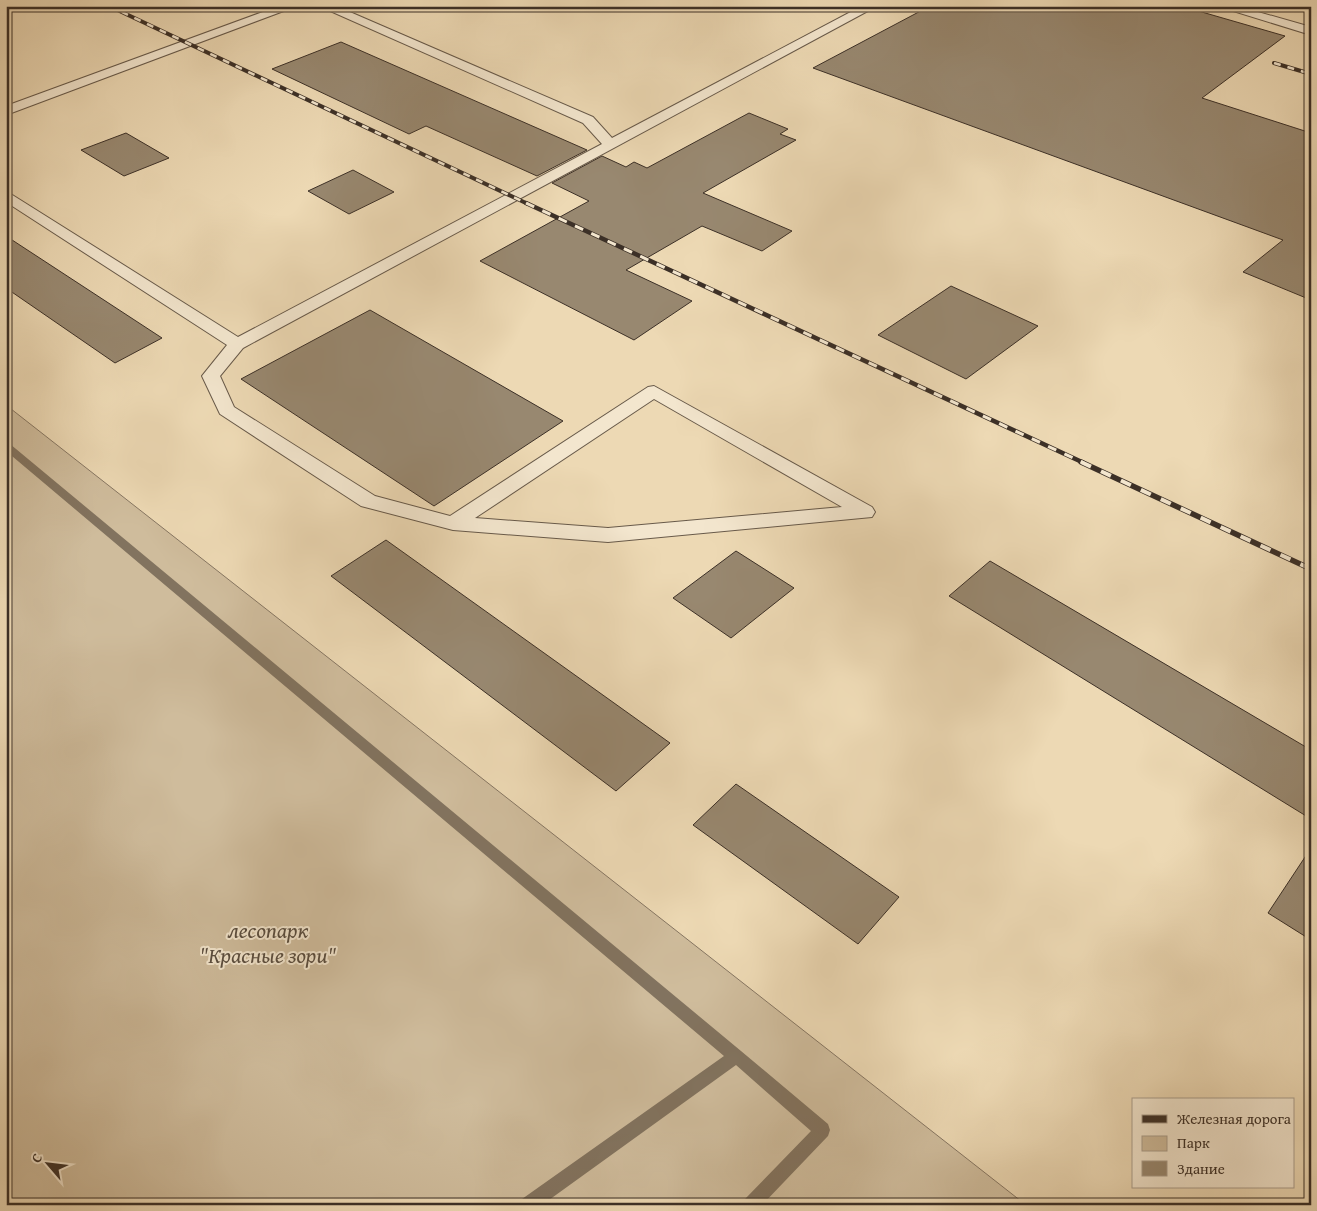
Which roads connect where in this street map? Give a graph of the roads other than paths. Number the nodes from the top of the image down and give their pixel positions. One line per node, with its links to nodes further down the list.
1 (291, 6): 6 (lane)
2 (326, 6): 7 (lane)
3 (871, 6): 7 (lane)
4 (1223, 6): 5 (lane)
5 (1311, 32)
6 (6, 111)
7 (611, 145): 9 (lane)
8 (6, 195): 9 (lane)
9 (237, 344): 10 (lane)
10 (453, 523): 10 (lane)

